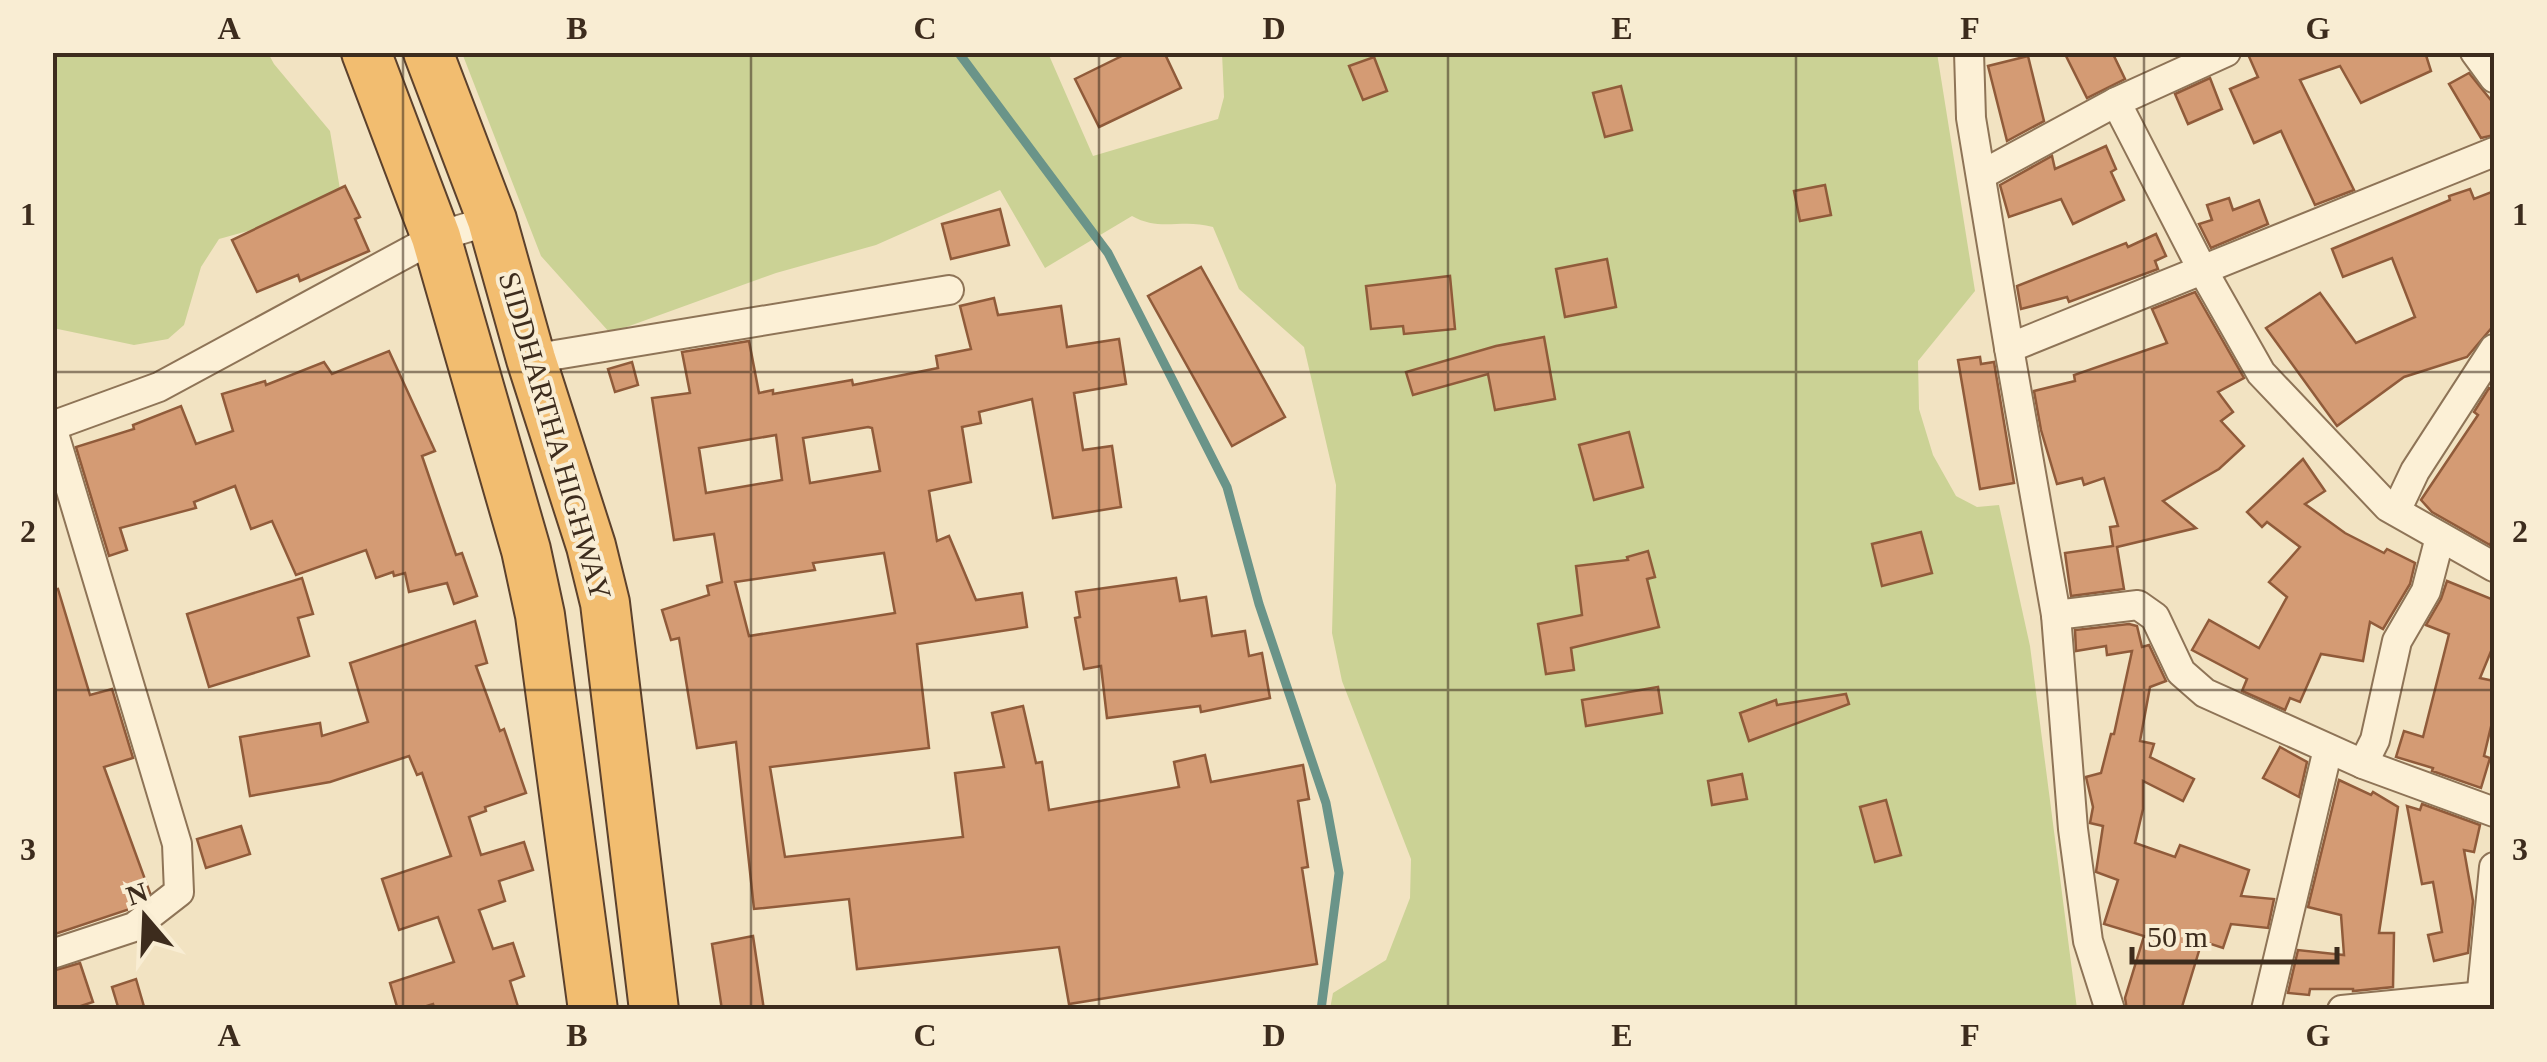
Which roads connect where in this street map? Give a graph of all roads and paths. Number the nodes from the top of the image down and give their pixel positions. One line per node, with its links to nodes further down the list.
1 (366, 52): 11 (highway, SIDDHARTHA HIGHWAY)
2 (428, 52): 10 (highway, SIDDHARTHA HIGHWAY)
3 (1970, 52): 9 (street)
4 (2226, 52): 7 (street)
5 (2475, 52): 6 (street)
6 (2494, 78)
7 (2116, 102): 9 (street); 12 (street)
8 (2494, 152): 12 (street)
9 (1981, 175): 14 (street)
10 (492, 220): 11 (street); 16 (highway, SIDDHARTHA HIGHWAY)
11 (436, 236): 17 (street); 28 (highway, SIDDHARTHA HIGHWAY)
12 (2202, 269): 14 (street); 18 (street)
13 (950, 290): 16 (street)
14 (2009, 348): 21 (street)
15 (2494, 349): 18 (street)
16 (530, 359): 29 (highway, SIDDHARTHA HIGHWAY)
17 (52, 427): 26 (street)
18 (2396, 512): 19 (street)
19 (2440, 536): 20 (street); 23 (street)
20 (2494, 567)
21 (2056, 614): 22 (street); 30 (street)
22 (2328, 748): 23 (street); 31 (street)
23 (2363, 764): 24 (street)
24 (2494, 812)
25 (2494, 867): 27 (street)
26 (52, 954)
27 (2482, 1003): 32 (street)
28 (592, 1010)
29 (654, 1010)
30 (2110, 1010)
31 (2266, 1010)
32 (2342, 1010)

